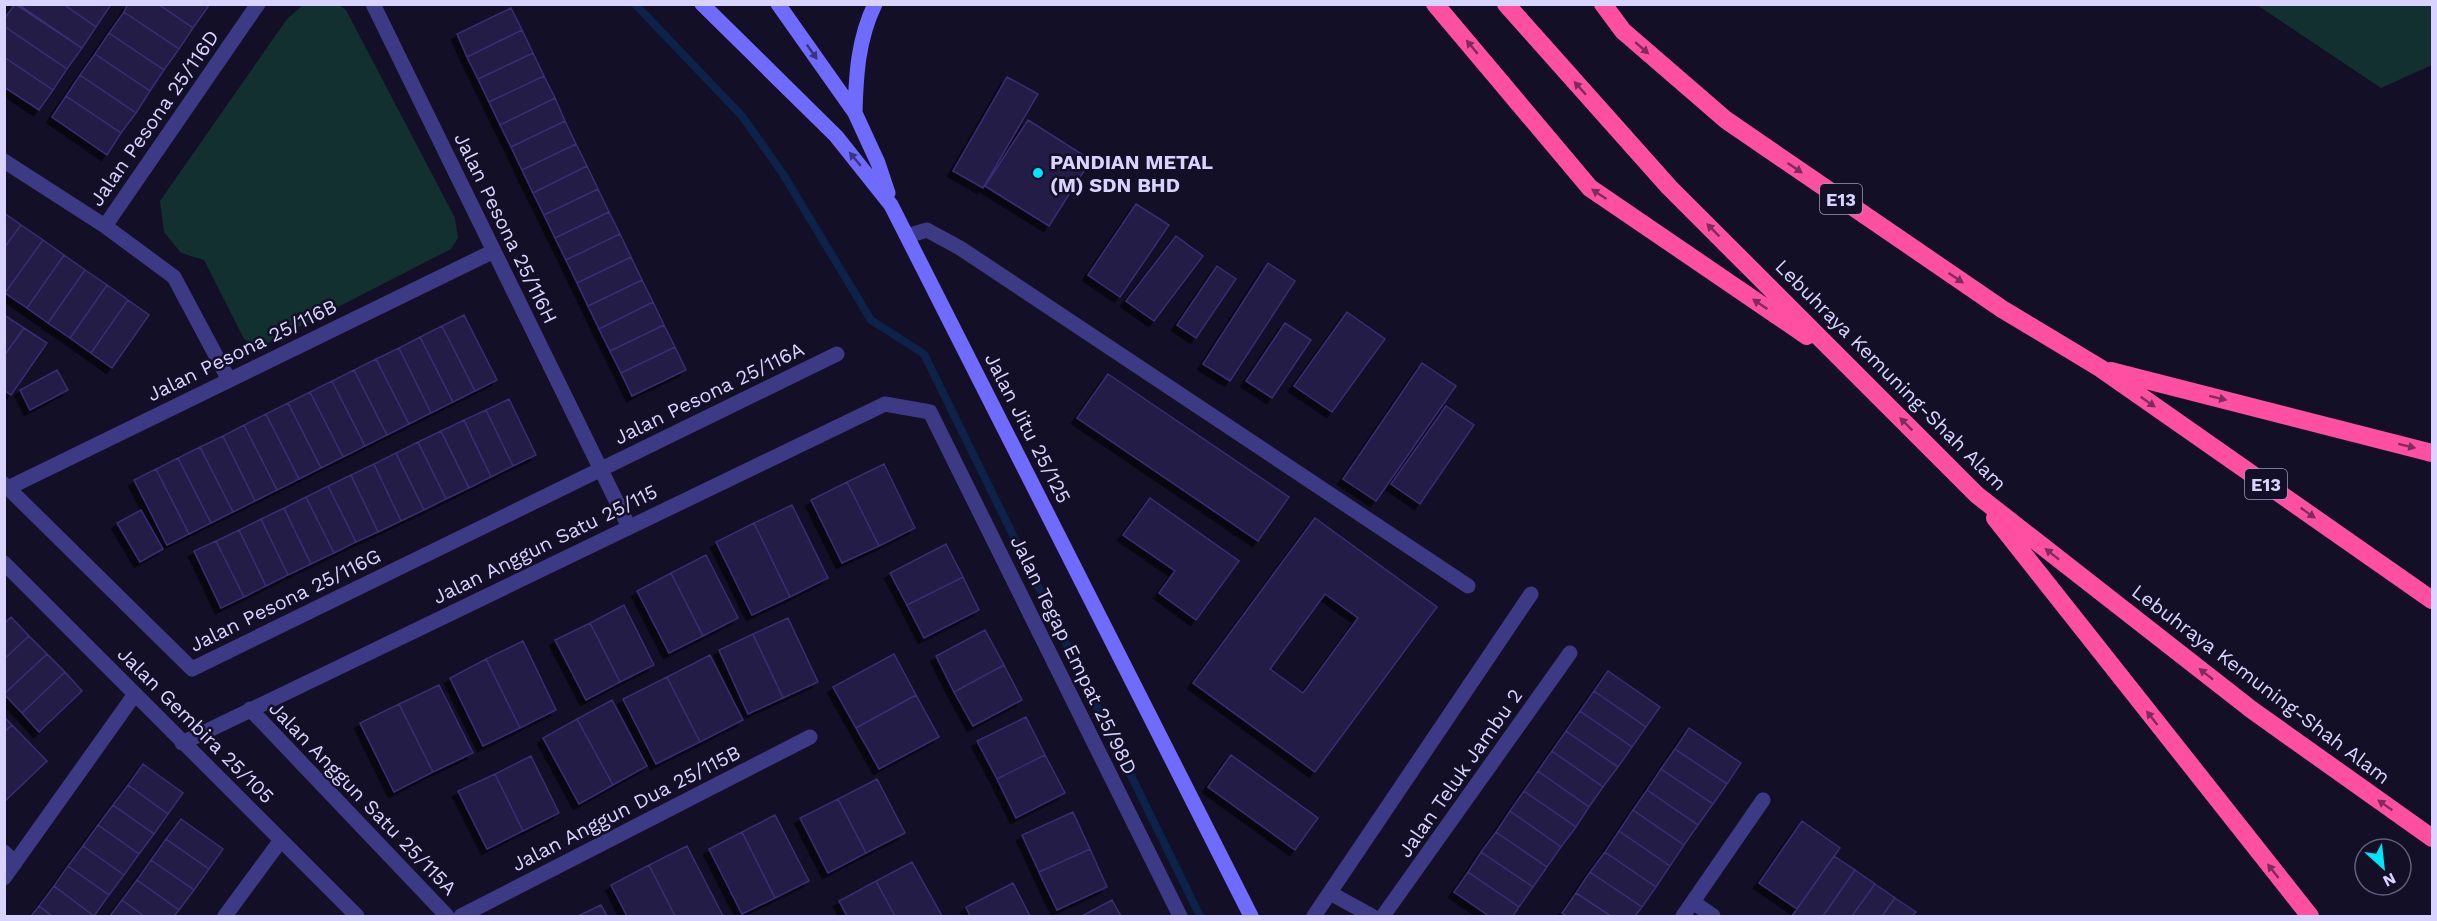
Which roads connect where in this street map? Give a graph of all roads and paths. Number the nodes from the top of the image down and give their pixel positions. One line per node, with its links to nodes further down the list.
1 (258, 4): 12 (street, Jalan Pesona 25/116D)
2 (373, 4): 14 (street, Jalan Pesona 25/116H)
3 (702, 4): 11 (street, Jalan Jitu 25/125, one-way to 3)
4 (778, 4): 9 (street, one-way to 9)
5 (875, 4): 9 (street)
6 (1435, 4): 16 (highway, one-way to 6)
7 (1506, 4): 16 (highway, Lebuhraya Kemuning-Shah Alam, one-way to 7)
8 (1603, 4): 17 (highway, E13, one-way to 17)
9 (855, 113): 11 (street)
10 (4, 161): 12 (street)
11 (891, 204): 13 (street, Jalan Jitu 25/125)
12 (105, 226): 18 (street)
13 (907, 236): 26 (street); 46 (street, Jalan Jitu 25/125)
14 (494, 251): 18 (street, Jalan Pesona 25/116B); 21 (street, Jalan Pesona 25/116H)
15 (837, 354): 21 (street, Jalan Pesona 25/116A)
16 (1843, 361): 23 (highway, Lebuhraya Kemuning-Shah Alam, one-way to 16)
17 (2100, 369): 20 (highway, one-way to 20); 28 (highway, E13, one-way to 28)
18 (229, 380): 22 (street, Jalan Pesona 25/116B)
19 (930, 412): 24 (street, Jalan Anggun Satu 25/115); 45 (street, Jalan Tegap Empat 25/98D)
20 (2433, 453)
21 (600, 469): 22 (street, Jalan Pesona 25/116G); 24 (street, Jalan Pesona 25/116H)
22 (6, 486)
23 (1977, 495): 35 (highway, Lebuhraya Kemuning-Shah Alam, one-way to 23); 52 (highway, one-way to 23)
24 (629, 527): 31 (street, Jalan Anggun Satu 25/115)
25 (4, 563): 30 (street, Jalan Gembira 25/105)
26 (1468, 586)
27 (1531, 594): 39 (street)
28 (2433, 600)
29 (1570, 653): 49 (street, Jalan Teluk Jambu 2)
30 (135, 694): 33 (street, Jalan Gembira 25/105); 37 (street)
31 (250, 709): 33 (street, Jalan Anggun Satu 25/115); 43 (street, Jalan Anggun Satu 25/115A)
32 (810, 737): 44 (street, Jalan Anggun Dua 25/115B)
33 (182, 743): 36 (street, Jalan Gembira 25/105)
34 (1762, 800): 40 (street)
35 (2433, 838)
36 (280, 840): 41 (street); 42 (street, Jalan Gembira 25/105)
37 (10, 857): 38 (street)
38 (4, 878)
39 (1330, 893): 47 (street); 48 (street)
40 (1693, 902): 50 (street); 51 (street)
41 (225, 916)
42 (357, 916)
43 (447, 916)
44 (461, 916)
45 (1180, 916)
46 (1251, 916)
47 (1314, 916)
48 (1371, 916)
49 (1383, 916)
50 (1683, 916)
51 (1713, 916)
52 (2310, 916)

